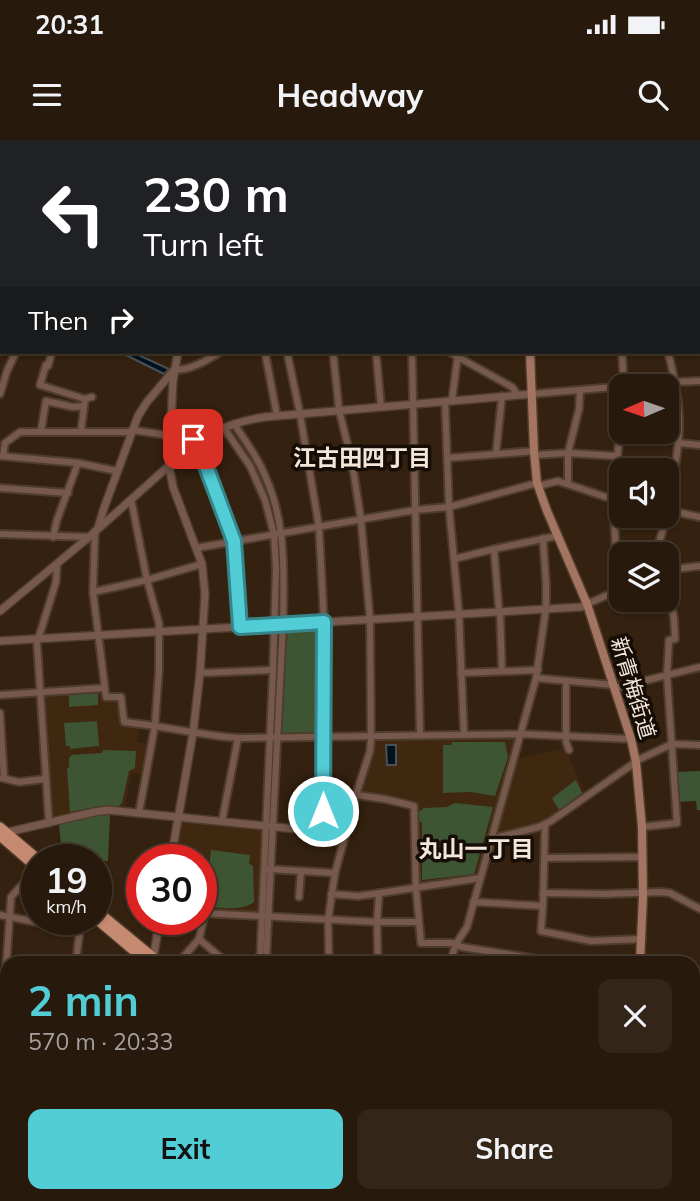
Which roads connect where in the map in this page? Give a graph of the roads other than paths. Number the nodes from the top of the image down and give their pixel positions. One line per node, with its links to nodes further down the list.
1 (15, 354): 15 (street)
2 (51, 354): 27 (street)
3 (177, 354): 16 (street)
4 (217, 354): 16 (street)
5 (265, 354): 34 (street)
6 (287, 354): 32 (street)
7 (334, 354): 31 (street)
8 (376, 354): 30 (street)
9 (412, 354): 29 (street)
10 (458, 354): 25 (street); 28 (street)
11 (530, 354): 24 (main road, 新青梅街道)
12 (622, 354): 17 (street)
13 (668, 354): 18 (street)
14 (0, 361): 15 (street)
15 (10, 363): 23 (street)
16 (171, 373): 39 (street); 41 (street)
17 (623, 374)
18 (672, 374)
19 (679, 382): 20 (street)
20 (700, 382)
21 (609, 387): 22 (street)
22 (580, 390): 24 (street); 48 (street)
23 (0, 394)
24 (532, 394): 25 (street); 47 (main road, 新青梅街道)
25 (518, 395): 26 (street)
26 (502, 397): 28 (street); 46 (street)
27 (87, 400): 37 (street); 38 (street)
28 (449, 401): 29 (street); 51 (street)
29 (413, 404): 30 (street); 62 (street)
30 (381, 407): 31 (street)
31 (339, 410): 32 (street); 65 (street)
32 (300, 414): 34 (street); 66 (street)
33 (679, 414): 40 (street)
34 (277, 416): 35 (street)
35 (234, 424): 36 (street); 69 (street)
36 (224, 428): 42 (street); 69 (street)
37 (41, 431): 38 (street); 49 (street)
38 (82, 431): 39 (street)
39 (131, 431): 41 (street); 54 (street)
40 (679, 434)
41 (170, 435): 42 (street); 53 (street)
42 (196, 442): 53 (street); 74 (street)
43 (679, 443): 45 (street)
44 (618, 444): 50 (street)
45 (700, 445)
46 (496, 453): 47 (street); 51 (street)
47 (534, 453): 48 (street); 55 (main road, 新青梅街道)
48 (568, 453): 50 (street); 56 (street)
49 (1, 456): 52 (street)
50 (616, 456)
51 (448, 458): 61 (street)
52 (78, 463): 54 (street); 58 (street)
53 (169, 465): 60 (street); 75 (street)
54 (117, 471): 67 (street)
55 (537, 484): 56 (street); 61 (street); 70 (main road, 新青梅街道)
56 (568, 484): 59 (street)
57 (0, 488): 58 (street)
58 (68, 493): 71 (street)
59 (609, 498)
60 (130, 500): 67 (street); 82 (street)
61 (449, 507): 62 (street); 77 (street)
62 (415, 510): 65 (street); 91 (street)
63 (679, 514): 64 (street)
64 (700, 517)
65 (361, 520): 66 (street); 92 (street)
66 (319, 527): 69 (street); 93 (street)
67 (97, 530): 72 (street); 83 (street)
68 (0, 534): 71 (street)
69 (278, 534): 74 (street); 94 (street)
70 (557, 536): 73 (street); 85 (main road, 新青梅街道)
71 (53, 537): 72 (street)
72 (89, 537): 79 (street)
73 (543, 538): 76 (street); 86 (street)
74 (234, 541): 75 (street); 95 (street)
75 (196, 548): 78 (street)
76 (494, 549): 77 (street); 88 (street)
77 (454, 559): 90 (street)
78 (202, 564): 82 (street); 96 (street)
79 (57, 565): 87 (street); 99 (street)
80 (700, 566): 81 (street)
81 (679, 569)
82 (147, 580): 83 (street); 97 (street)
83 (93, 592): 98 (street)
84 (609, 594): 85 (street)
85 (587, 604): 86 (street); 109 (main road, 新青梅街道)
86 (546, 608): 88 (street); 106 (street)
87 (0, 611)
88 (499, 611): 90 (street); 103 (street)
89 (673, 612): 107 (street)
90 (459, 614): 91 (street); 105 (street)
91 (416, 617): 92 (street); 118 (street)
92 (370, 619): 93 (street); 119 (street)
93 (324, 622): 94 (street); 122 (street)
94 (279, 624): 95 (street); 102 (street); 121 (street)
95 (240, 627): 96 (street)
96 (203, 629): 97 (street); 104 (street)
97 (159, 632): 98 (street); 114 (street)
98 (98, 635): 99 (street); 110 (street)
99 (37, 639): 100 (street); 111 (street)
100 (0, 641)
101 (700, 667): 107 (street)
102 (273, 670): 104 (street); 121 (street)
103 (502, 671): 105 (street); 106 (street)
104 (200, 673): 115 (street)
105 (461, 673): 116 (street)
106 (537, 674): 108 (street); 117 (street)
107 (667, 675): 109 (street); 125 (street)
108 (566, 681): 109 (street); 120 (street)
109 (614, 687): 124 (main road, 新青梅街道)
110 (104, 688): 111 (street); 114 (street)
111 (40, 692): 112 (street); 130 (street)
112 (0, 695)
113 (0, 713): 129 (street)
114 (155, 725): 115 (street); 132 (street)
115 (193, 733): 123 (street); 133 (street)
116 (464, 734): 117 (street); 118 (street)
117 (521, 734): 120 (street); 142 (street)
118 (420, 735): 119 (street)
119 (371, 736): 122 (street); 131 (street)
120 (566, 736): 124 (street); 127 (street)
121 (274, 737): 122 (street); 123 (street); 137 (street)
122 (323, 737): 139 (street)
123 (238, 738): 134 (street)
124 (631, 739): 128 (main road, 新青梅街道)
125 (672, 744): 126 (street); 128 (street); 138 (street)
126 (700, 745)
127 (569, 750)
128 (638, 761): 136 (street); 138 (main road, 新青梅街道)
129 (2, 777): 130 (street)
130 (45, 779): 135 (street)
131 (356, 795): 141 (street); 153 (street)
132 (139, 813): 133 (street); 135 (street)
133 (179, 818): 134 (street); 143 (street)
134 (222, 821): 137 (street)
135 (48, 822): 140 (street)
136 (545, 825): 142 (street); 147 (street)
137 (269, 826): 139 (street); 148 (street)
138 (642, 827): 146 (main road, 新青梅街道)
139 (323, 831): 141 (street)
140 (2, 832): 144 (main road); 145 (main road)
141 (345, 834): 150 (street)
142 (491, 839): 151 (street)
143 (174, 844)
144 (21, 847)
145 (21, 852)
146 (642, 857): 147 (street); 154 (main road, 新青梅街道)
147 (545, 858): 155 (street)
148 (267, 869): 149 (street); 165 (street)
149 (300, 871): 150 (street); 158 (street)
150 (335, 873): 156 (street)
151 (480, 878): 153 (street); 159 (street)
152 (21, 886): 164 (street)
153 (416, 888): 157 (street); 169 (street)
154 (643, 892): 155 (street); 161 (street); 176 (main road, 新青梅街道)
155 (543, 893): 160 (street)
156 (331, 894): 157 (street); 167 (street)
157 (379, 894): 168 (street)
158 (299, 897)
159 (473, 902): 160 (street); 177 (street)
160 (543, 905): 176 (street)
161 (700, 909)
162 (217, 914): 165 (street)
163 (0, 915): 164 (street)
164 (10, 916): 166 (street); 178 (street)
165 (265, 916): 167 (street); 185 (street); 186 (street)
166 (21, 918)
167 (328, 919): 168 (street); 187 (street)
168 (377, 922): 169 (street); 188 (street)
169 (419, 922): 177 (street)
170 (112, 924): 181 (main road)
171 (112, 931): 180 (main road)
172 (79, 935): 179 (street)
173 (157, 935): 182 (street)
174 (200, 935): 175 (street)
175 (199, 939): 183 (street); 184 (street)
176 (642, 939): 191 (main road, 新青梅街道)
177 (456, 944): 189 (street); 190 (street)
178 (6, 956)
179 (77, 956)
180 (146, 956)
181 (147, 956)
182 (154, 956)
183 (184, 956)
184 (219, 956)
185 (261, 956)
186 (266, 956)
187 (329, 956)
188 (378, 956)
189 (452, 956)
190 (502, 956)
191 (641, 956)

